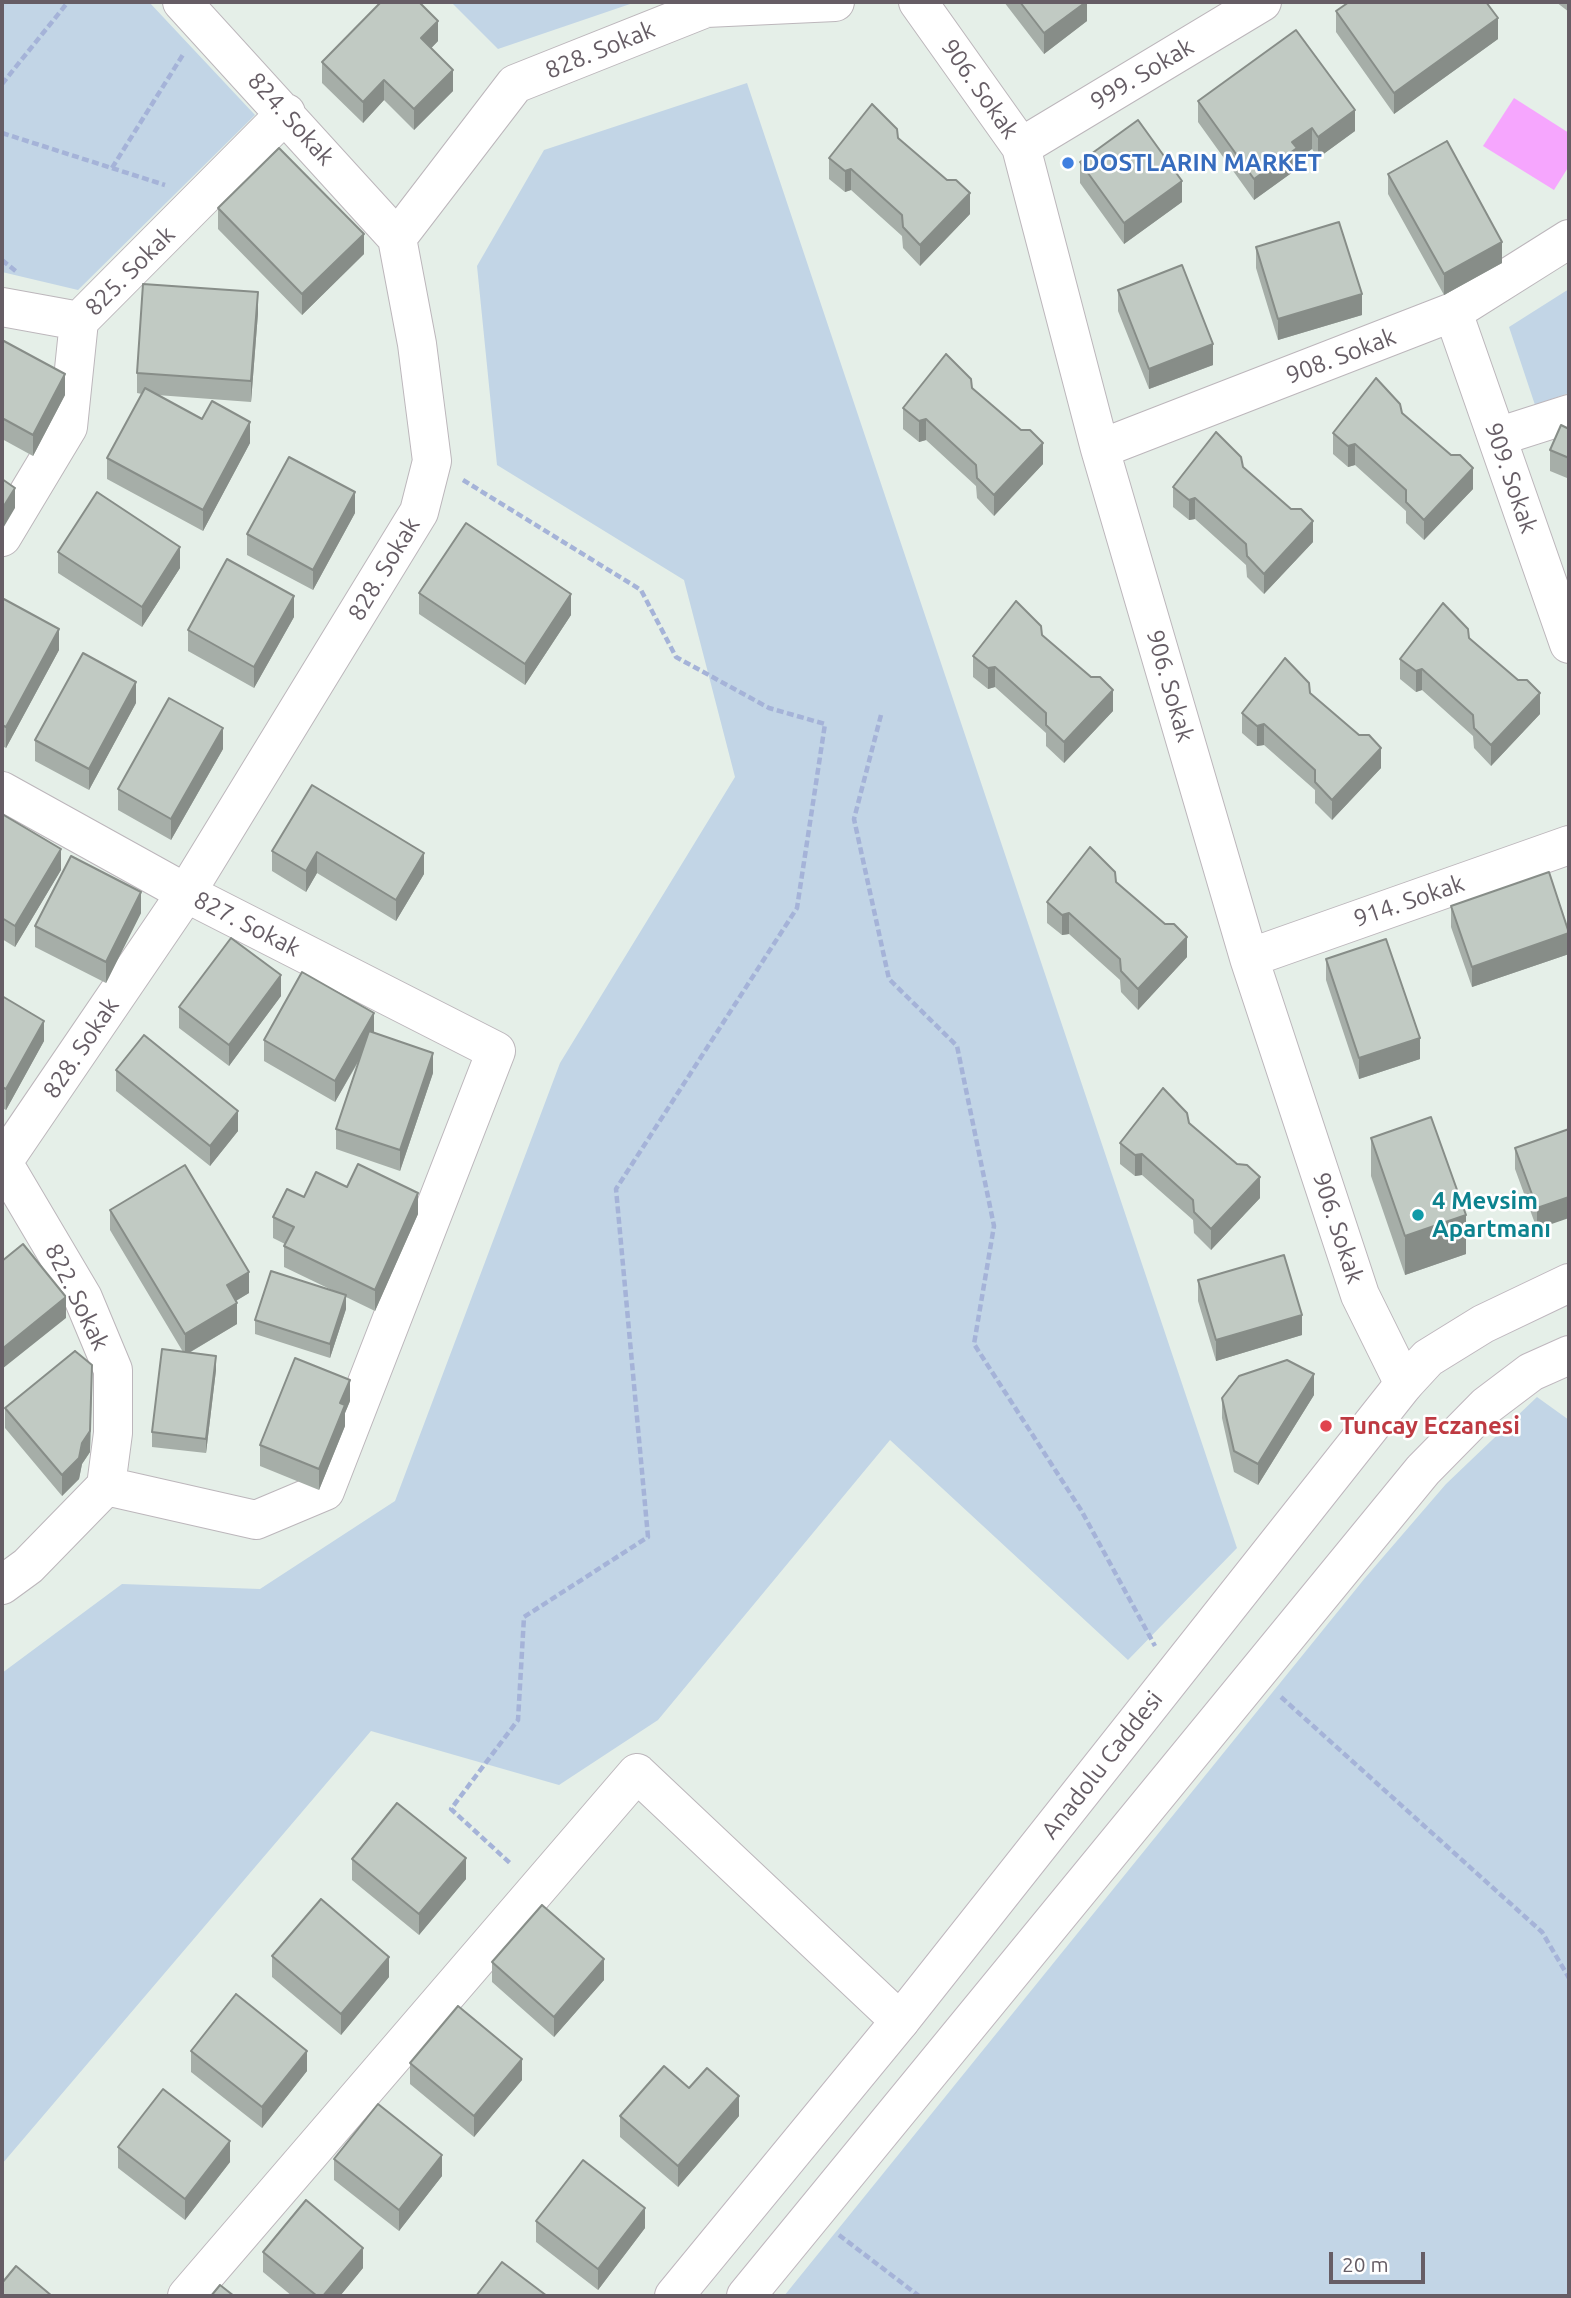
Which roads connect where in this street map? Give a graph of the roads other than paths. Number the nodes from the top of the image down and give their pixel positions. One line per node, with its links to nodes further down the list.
1 (835, 2): 7 (street, 828. Sokak)
2 (919, 2): 6 (street, 906. Sokak)
3 (1262, 2): 6 (street, 999. Sokak)
4 (192, 12): 5 (street, 824. Sokak)
5 (286, 113): 7 (street, 824. Sokak); 11 (street, 825. Sokak)
6 (1021, 147): 14 (street, 906. Sokak)
7 (397, 238): 19 (street, 828. Sokak)
8 (1569, 239): 10 (street, 908. Sokak)
9 (2, 307): 11 (street)
10 (1452, 312): 13 (street, 909. Sokak); 14 (street, 908. Sokak)
11 (79, 321): 15 (street, 825. Sokak)
12 (1569, 414): 13 (street)
13 (1497, 437): 16 (street, 909. Sokak)
14 (1100, 449): 20 (street, 906. Sokak)
15 (2, 537)
16 (1569, 644)
17 (2, 791): 19 (street, 827. Sokak)
18 (1569, 845): 20 (street, 914. Sokak)
19 (186, 892): 21 (street, 828. Sokak); 25 (street, 827. Sokak)
20 (1249, 958): 24 (street, 906. Sokak)
21 (2, 1162): 25 (street, 822. Sokak)
22 (1569, 1283): 24 (street, Anadolu Caddesi)
23 (1569, 1355): 30 (street)
24 (1404, 1384): 27 (street, Anadolu Caddesi)
25 (107, 1486): 26 (street)
26 (2, 1585)
27 (900, 2021): 28 (street); 29 (street, Anadolu Caddesi)
28 (187, 2296)
29 (674, 2296)
30 (746, 2296)

